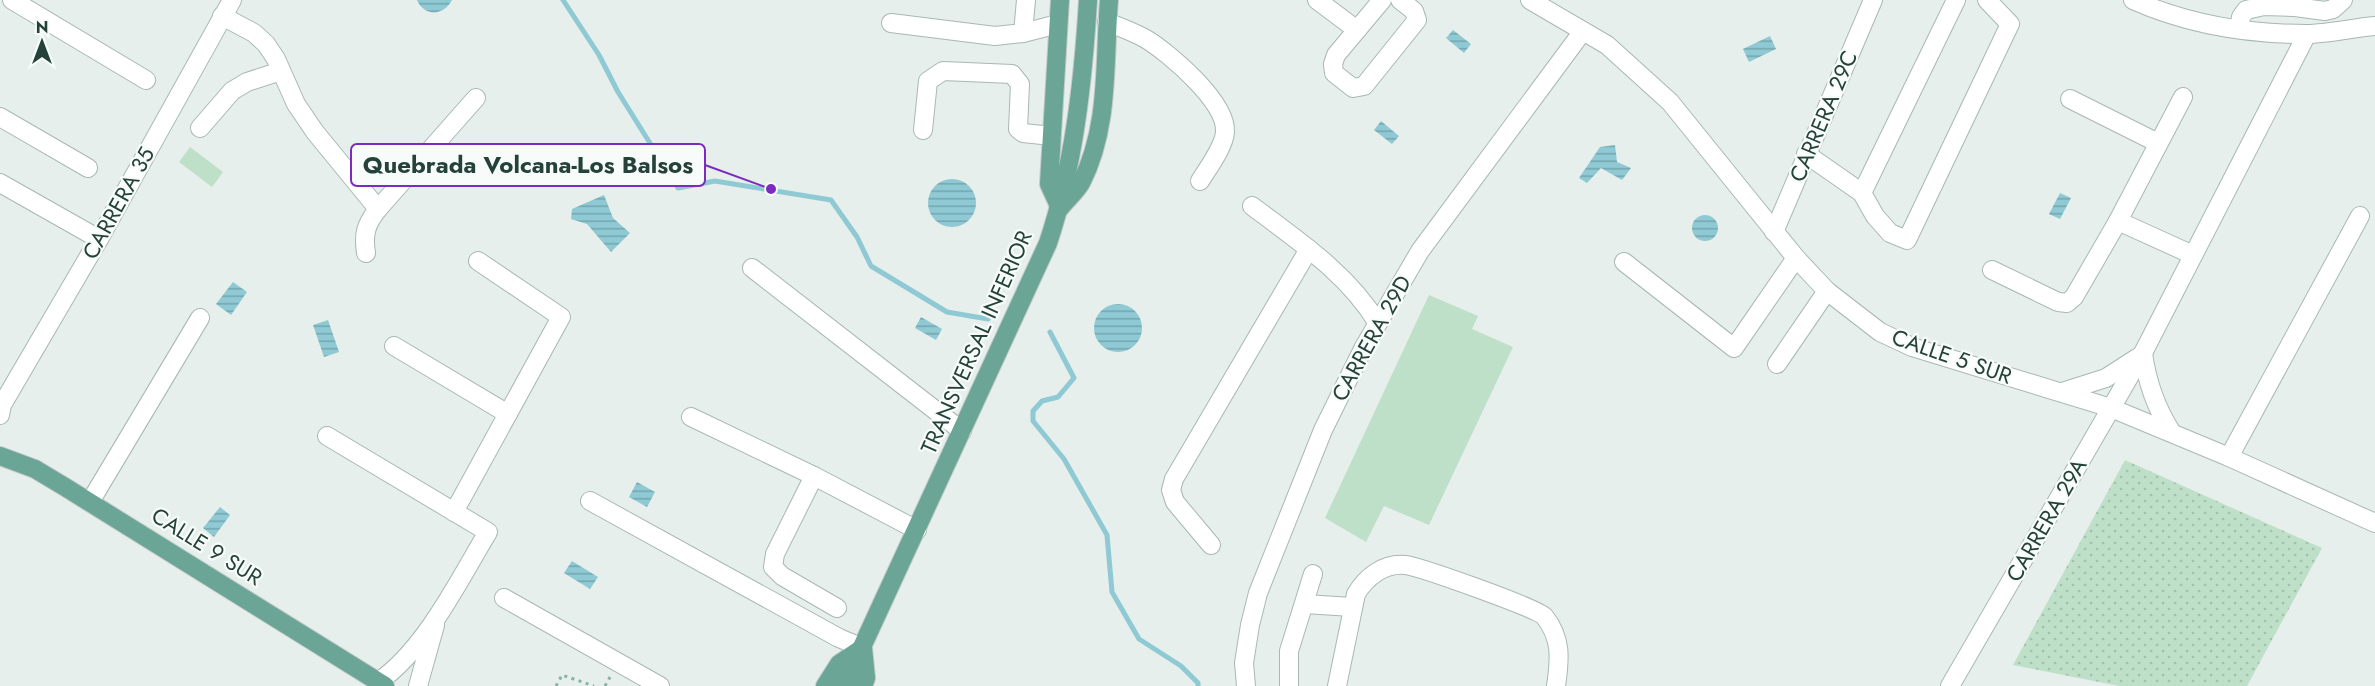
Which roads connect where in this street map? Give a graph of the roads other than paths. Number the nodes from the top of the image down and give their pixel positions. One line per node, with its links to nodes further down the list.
1 (4, 0): 18 (street)
2 (12, 0): 30 (street)
3 (232, 0): 19 (street, CARRERA 35)
4 (1026, 0): 27 (street)
5 (1060, 0): 22 (main road)
6 (1088, 0): 45 (main road, TRANSVERSAL INFERIOR)
7 (1109, 0): 20 (main road)
8 (1317, 0): 25 (street)
9 (1382, 0): 25 (street)
10 (1400, 0): 25 (street)
11 (1530, 0): 26 (street, CALLE 5 SUR)
12 (1873, 0): 39 (street, CARRERA 29C)
13 (1956, 0): 43 (street)
14 (1987, 0): 43 (street)
15 (2133, 0): 24 (street)
16 (2343, 0): 17 (street)
17 (2263, 3): 24 (street)
18 (0, 6)
19 (222, 16): 29 (street); 50 (street, CARRERA 35)
20 (1107, 22): 41 (street); 45 (main road)
21 (891, 23): 27 (street)
22 (1058, 24): 27 (street); 37 (main road)
23 (2375, 26): 28 (street)
24 (2238, 28): 28 (street)
25 (1358, 30)
26 (1583, 31): 49 (street, CALLE 5 SUR); 61 (street, CARRERA 29D)
27 (1023, 33)
28 (2307, 34): 53 (street, CARRERA 29A)
29 (282, 71): 35 (street); 46 (street)
30 (146, 80)
31 (2183, 97): 38 (street)
32 (476, 98): 46 (street)
33 (2070, 99): 38 (street)
34 (0, 118): 40 (street)
35 (200, 128)
36 (923, 130): 37 (street)
37 (1052, 136): 45 (main road)
38 (2158, 143): 48 (street)
39 (1806, 154): 43 (street); 49 (street, CARRERA 29C)
40 (88, 168)
41 (1200, 181)
42 (0, 183): 50 (street)
43 (1862, 193)
44 (1252, 206): 51 (street)
45 (1060, 208): 70 (main road, TRANSVERSAL INFERIOR)
46 (378, 209): 52 (street)
47 (2360, 216): 74 (street)
48 (2118, 221): 53 (street); 58 (street)
49 (1774, 232): 54 (street, CALLE 5 SUR)
50 (99, 239): 67 (street, CARRERA 35)
51 (1308, 249): 61 (street); 81 (street)
52 (366, 254)
53 (2193, 255): 63 (street, CARRERA 29A)
54 (1796, 258): 56 (street); 59 (street, CALLE 5 SUR)
55 (478, 261): 68 (street)
56 (1624, 262)
57 (752, 268): 70 (street)
58 (1992, 270)
59 (1827, 291): 64 (street); 65 (street, CALLE 5 SUR)
60 (200, 318): 77 (street)
61 (1377, 322): 95 (street, CARRERA 29D)
62 (394, 346): 68 (street)
63 (2143, 353): 65 (street); 66 (street, CARRERA 29A); 71 (street)
64 (1777, 364)
65 (2062, 392): 66 (street, CALLE 5 SUR)
66 (2110, 408): 71 (street, CALLE 5 SUR); 99 (street, CARRERA 29A)
67 (1, 409)
68 (508, 414): 78 (street)
69 (691, 417): 75 (street)
70 (962, 431): 80 (main road, TRANSVERSAL INFERIOR)
71 (2172, 434): 74 (street, CALLE 5 SUR)
72 (327, 436): 78 (street)
73 (3, 453): 77 (main road, CALLE 9 SUR)
74 (2229, 457): 79 (street, CALLE 5 SUR)
75 (814, 476): 80 (street); 86 (street)
76 (590, 501): 88 (street)
77 (90, 502): 89 (main road, CALLE 9 SUR)
78 (454, 512): 87 (street)
79 (2375, 523)
80 (917, 530): 88 (main road, TRANSVERSAL INFERIOR)
81 (1211, 545)
82 (1313, 574): 84 (street)
83 (504, 598): 91 (street)
84 (1305, 604): 85 (street); 96 (street)
85 (1352, 607): 97 (street); 98 (street)
86 (837, 608)
87 (437, 617): 89 (street); 90 (street)
88 (863, 648): 92 (main road); 93 (main road, TRANSVERSAL INFERIOR); 94 (main road)
89 (381, 684)
90 (418, 686)
91 (660, 686)
92 (825, 686)
93 (844, 686)
94 (863, 686)
95 (1246, 686)
96 (1289, 686)
97 (1336, 686)
98 (1556, 686)
99 (1950, 686)

